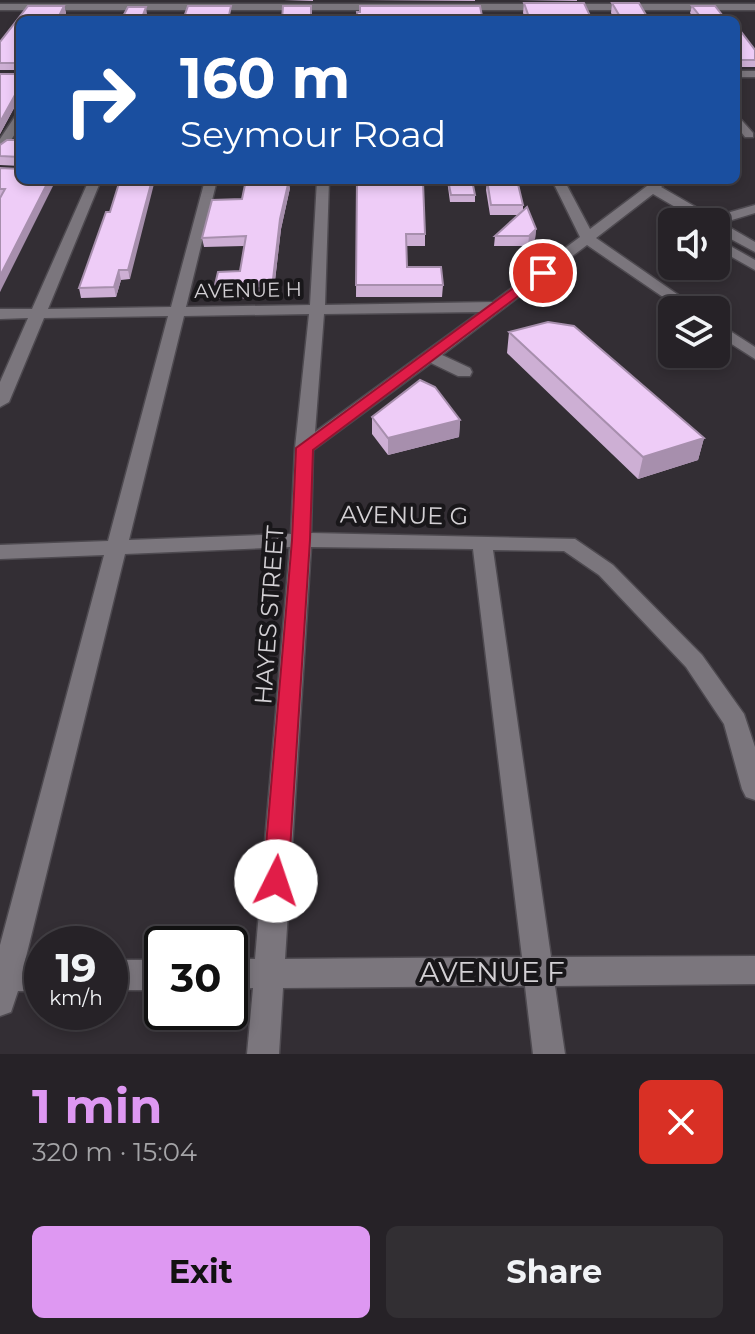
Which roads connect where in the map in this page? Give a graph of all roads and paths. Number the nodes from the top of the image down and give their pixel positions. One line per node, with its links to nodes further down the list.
1 (113, 0): 10 (street)
2 (638, 0): 8 (street)
3 (174, 3): 4 (street); 10 (street)
4 (254, 3): 5 (street)
5 (335, 3): 6 (street)
6 (418, 3): 7 (street)
7 (496, 3): 8 (street)
8 (576, 3): 11 (street)
9 (7, 5): 10 (street); 15 (street)
10 (88, 7): 13 (street)
11 (661, 8): 12 (street); 14 (street)
12 (748, 10)
13 (82, 16)
14 (666, 16)
15 (0, 17)
16 (16, 123): 17 (street)
17 (0, 148)
18 (93, 184): 37 (street)
19 (210, 184): 35 (street)
20 (323, 184): 34 (street, HAYES STREET)
21 (560, 184): 28 (street)
22 (652, 188): 23 (street); 24 (street); 28 (street)
23 (670, 208)
24 (687, 208)
25 (755, 209): 26 (street)
26 (730, 216)
27 (730, 233): 29 (street)
28 (588, 239): 32 (street); 33 (street)
29 (755, 248)
30 (730, 251): 31 (street)
31 (755, 266)
32 (671, 296)
33 (497, 307): 34 (street, AVENUE H); 40 (street)
34 (317, 309): 35 (street, AVENUE H); 43 (street, HAYES STREET)
35 (176, 312): 37 (street, AVENUE H); 46 (street)
36 (0, 314): 37 (street, AVENUE H)
37 (39, 314): 42 (street)
38 (730, 337): 39 (street)
39 (755, 354)
40 (430, 356): 41 (street); 43 (street)
41 (464, 372)
42 (0, 402)
43 (304, 448): 44 (street, HAYES STREET)
44 (301, 540): 45 (street, AVENUE G); 46 (street, AVENUE G); 52 (street, HAYES STREET)
45 (482, 542): 48 (street, AVENUE G); 50 (street)
46 (115, 547): 47 (street, AVENUE G); 54 (street)
47 (0, 552)
48 (755, 789)
49 (755, 970): 50 (street, AVENUE F)
50 (538, 971): 52 (street, AVENUE F); 56 (street)
51 (248, 974): 52 (street, AVENUE F)
52 (269, 974): 55 (street, HAYES STREET)
53 (24, 980): 54 (street)
54 (2, 984)
55 (263, 1054)
56 (549, 1054)

